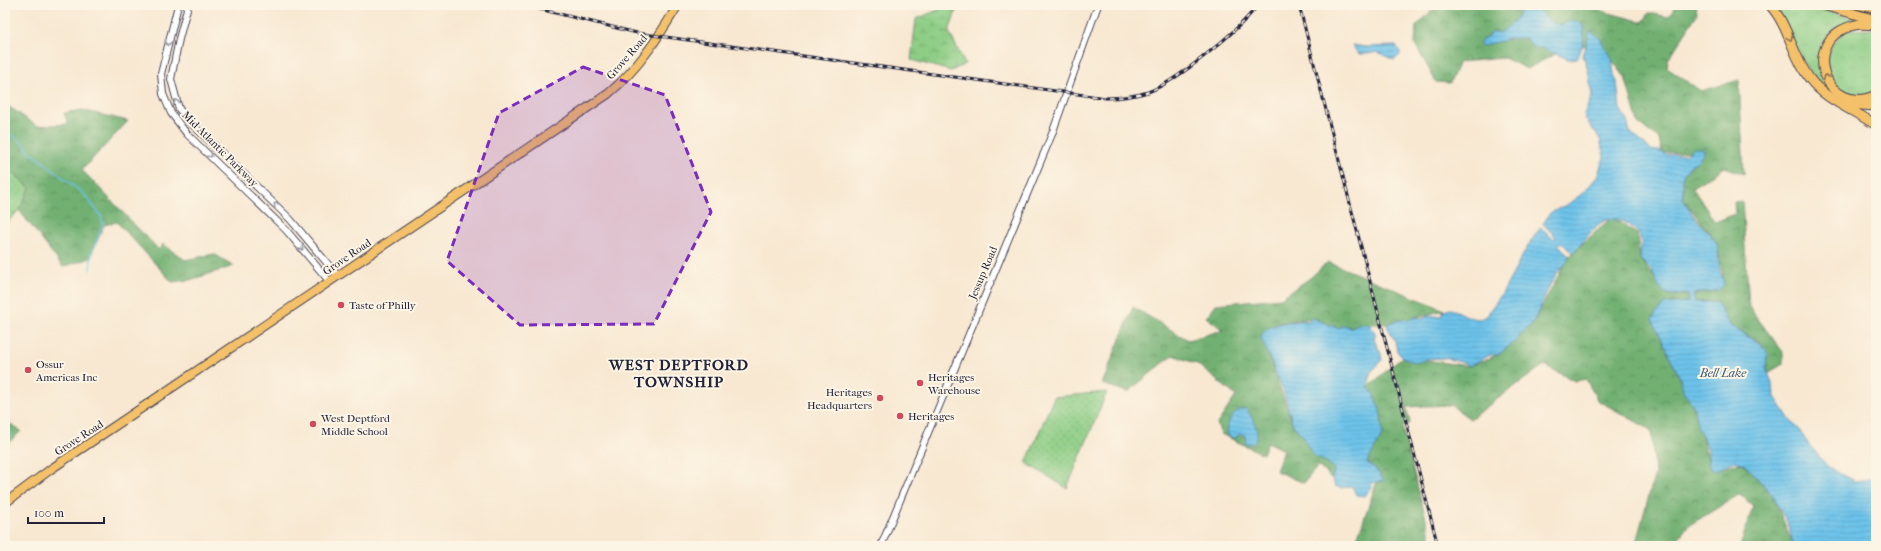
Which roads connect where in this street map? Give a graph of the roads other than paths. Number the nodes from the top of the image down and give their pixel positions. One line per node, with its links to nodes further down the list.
1 (178, 5): 16 (street, Mid Atlantic Parkway, one-way to 16)
2 (188, 5): 15 (street, Mid Atlantic Parkway, one-way to 2)
3 (678, 5): 15 (main road, Grove Road)
4 (1098, 5): 18 (street, Jessup Road)
5 (1770, 5): 12 (highway, one-way to 12)
6 (1823, 5): 9 (highway)
7 (1860, 5): 8 (highway)
8 (1876, 9)
9 (1876, 20)
10 (1876, 24): 11 (highway, one-way to 10)
11 (1876, 95)
12 (1842, 104): 13 (highway); 14 (highway)
13 (1876, 106)
14 (1876, 125)
15 (338, 276): 16 (main road, Grove Road)
16 (330, 282): 17 (main road, Grove Road)
17 (5, 503)
18 (881, 546)

